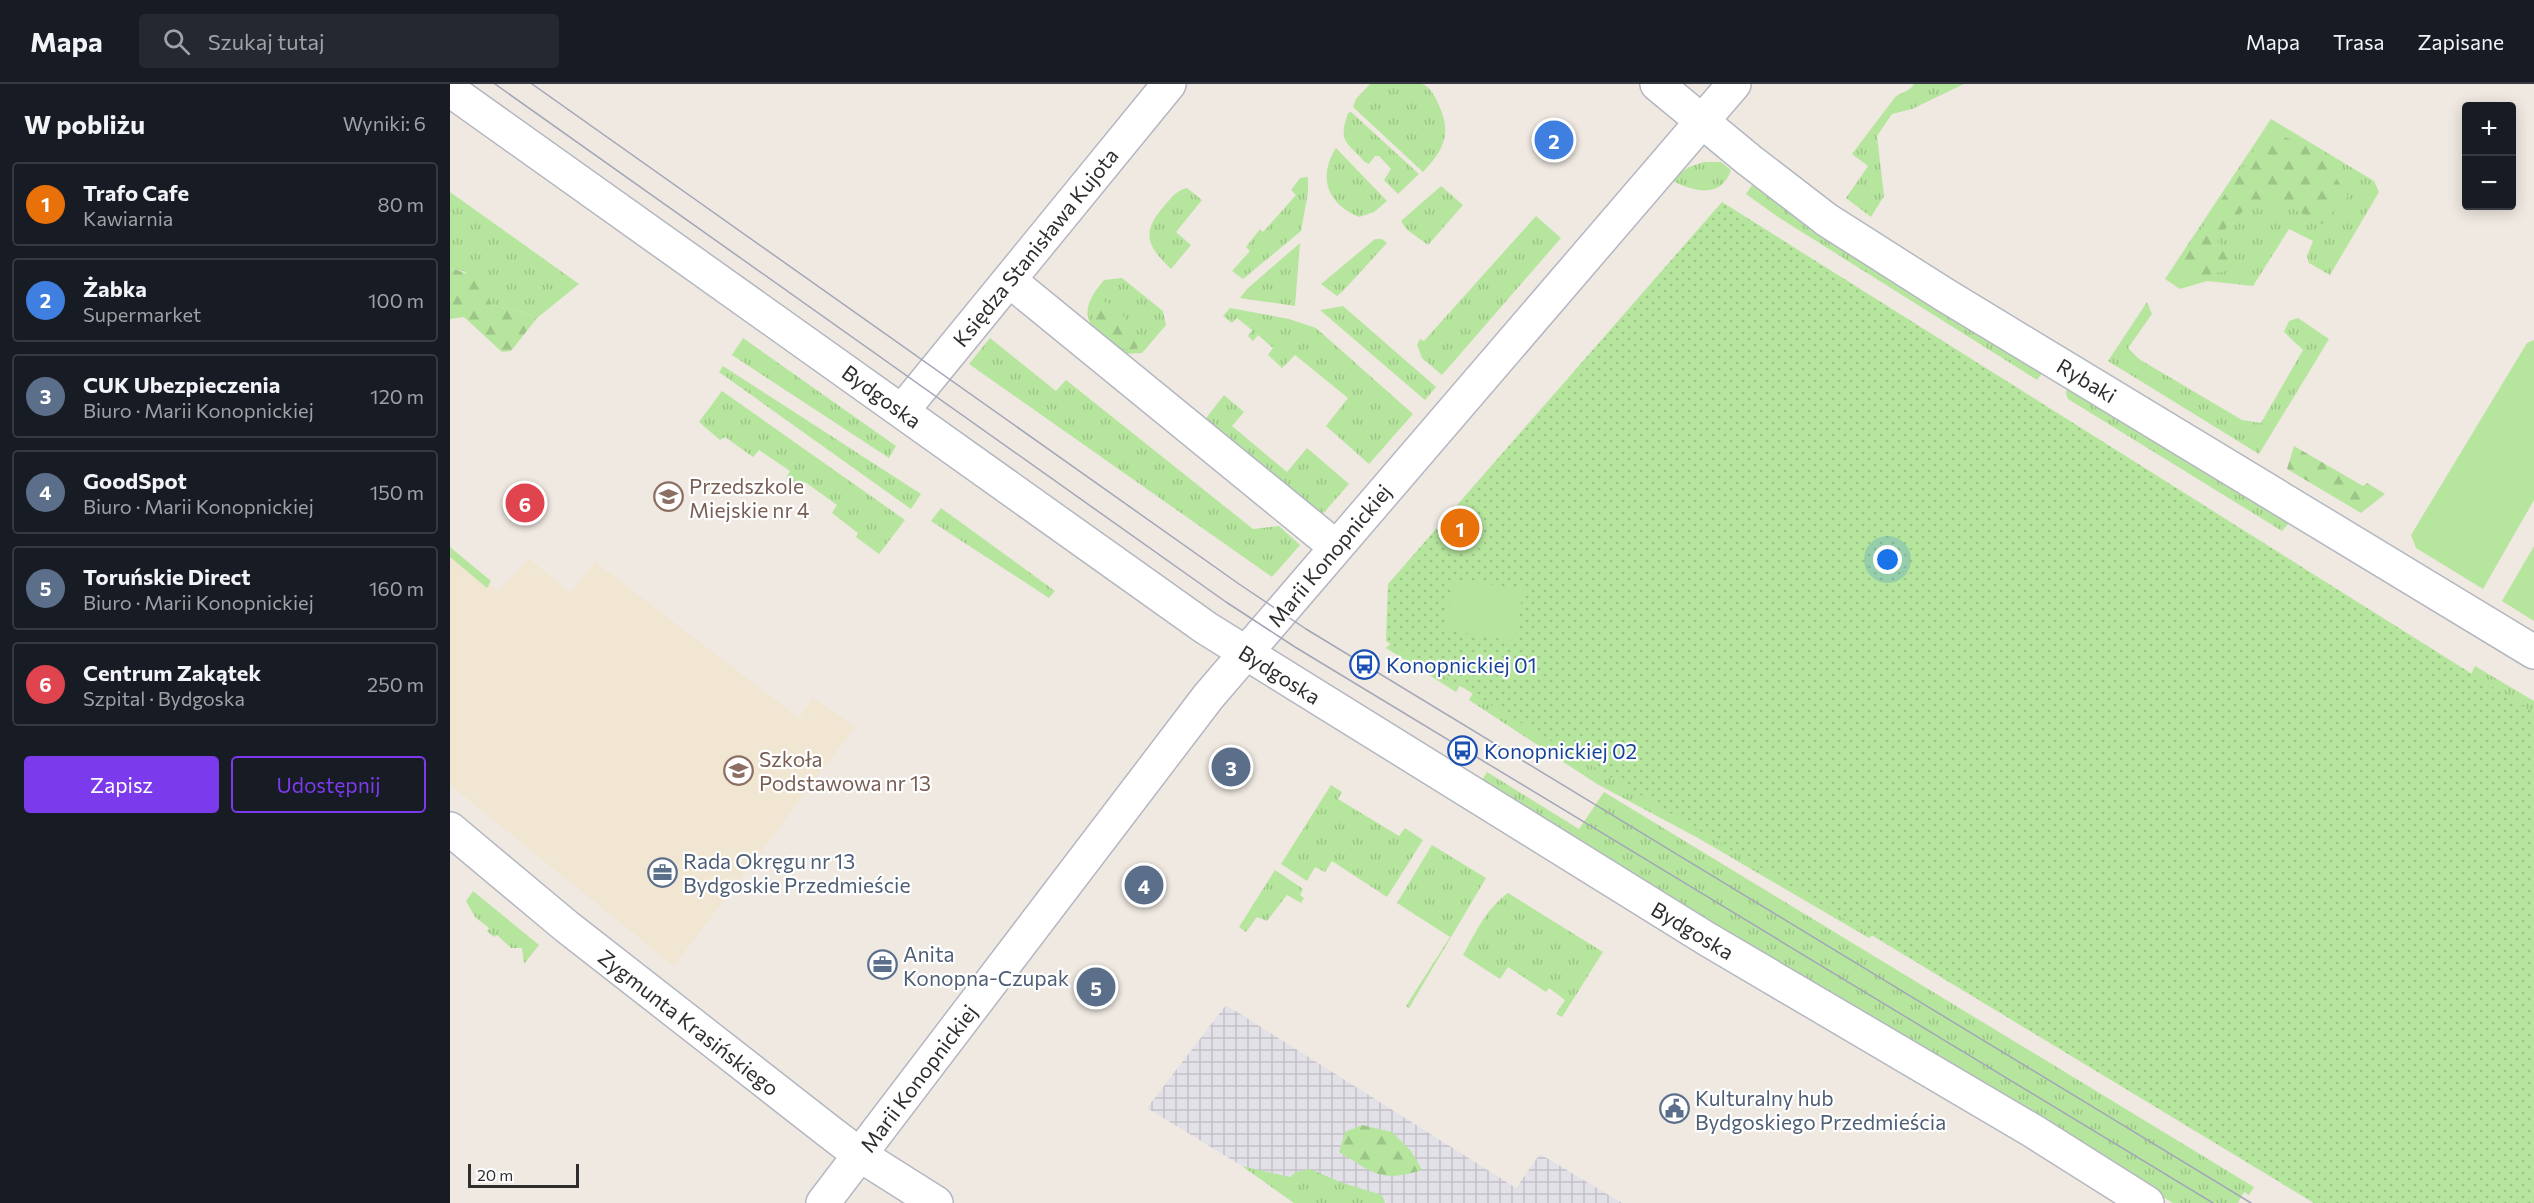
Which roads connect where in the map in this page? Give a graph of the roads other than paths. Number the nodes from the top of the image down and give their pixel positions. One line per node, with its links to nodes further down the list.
1 (1169, 84): 6 (street, Księdza Stanisława Kujota)
2 (1657, 84): 5 (street, Rybaki)
3 (1734, 84): 5 (street, Marii Konopnickiej)
4 (450, 90): 7 (street, Bydgoska)
5 (1701, 122): 8 (street, Marii Konopnickiej); 10 (street, Rybaki)
6 (1009, 280): 7 (street, Księdza Stanisława Kujota); 8 (street)
7 (902, 411): 9 (street, Bydgoska)
8 (1336, 547): 9 (street, Marii Konopnickiej)
9 (1246, 652): 12 (street, Marii Konopnickiej); 15 (street, Bydgoska)
10 (2534, 652)
11 (450, 829): 12 (street, Zygmunta Krasińskiego)
12 (860, 1155): 13 (street, Marii Konopnickiej); 14 (street, Zygmunta Krasińskiego)
13 (823, 1203)
14 (936, 1203)
15 (2147, 1203)

